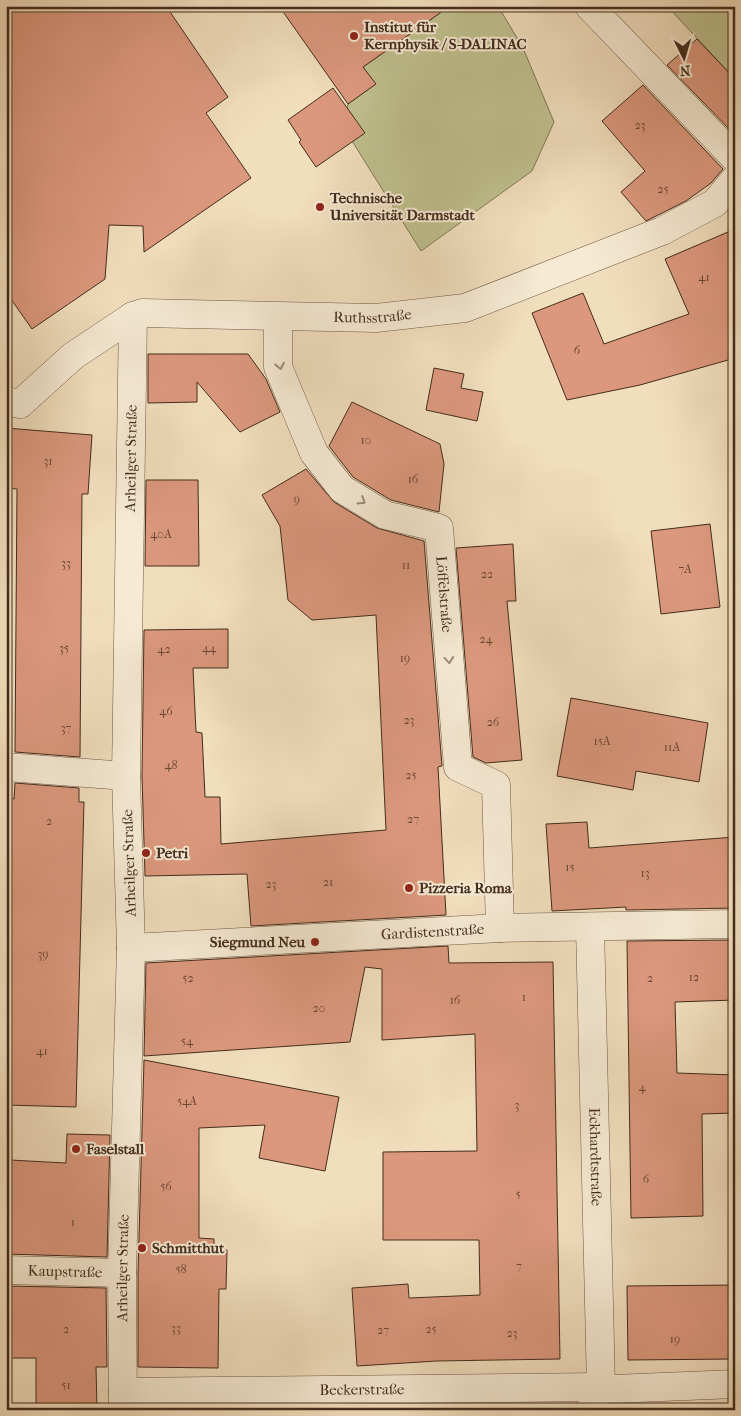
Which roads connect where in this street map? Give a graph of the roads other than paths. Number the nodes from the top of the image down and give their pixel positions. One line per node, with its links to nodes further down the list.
1 (589, 6): 2 (street)
2 (735, 158)
3 (735, 179): 5 (street, Ruthsstraße)
4 (133, 316): 5 (street, Ruthsstraße); 6 (street, Ruthsstraße); 8 (street, Arheilger Straße)
5 (278, 318): 11 (street, Löffelstraße, one-way to 11)
6 (6, 401)
7 (6, 767): 8 (street)
8 (126, 776): 12 (street, Arheilger Straße)
9 (735, 924): 10 (street, Gardistenstraße)
10 (590, 927): 11 (street, Gardistenstraße); 16 (street, Eckhardtstraße)
11 (500, 928): 12 (street, Gardistenstraße)
12 (131, 948): 14 (street, Arheilger Straße)
13 (6, 1270): 14 (street, Kaupstraße)
14 (122, 1273): 17 (street, Arheilger Straße)
15 (735, 1384): 16 (street, Beckerstraße)
16 (595, 1398): 17 (street, Beckerstraße)
17 (123, 1401)

